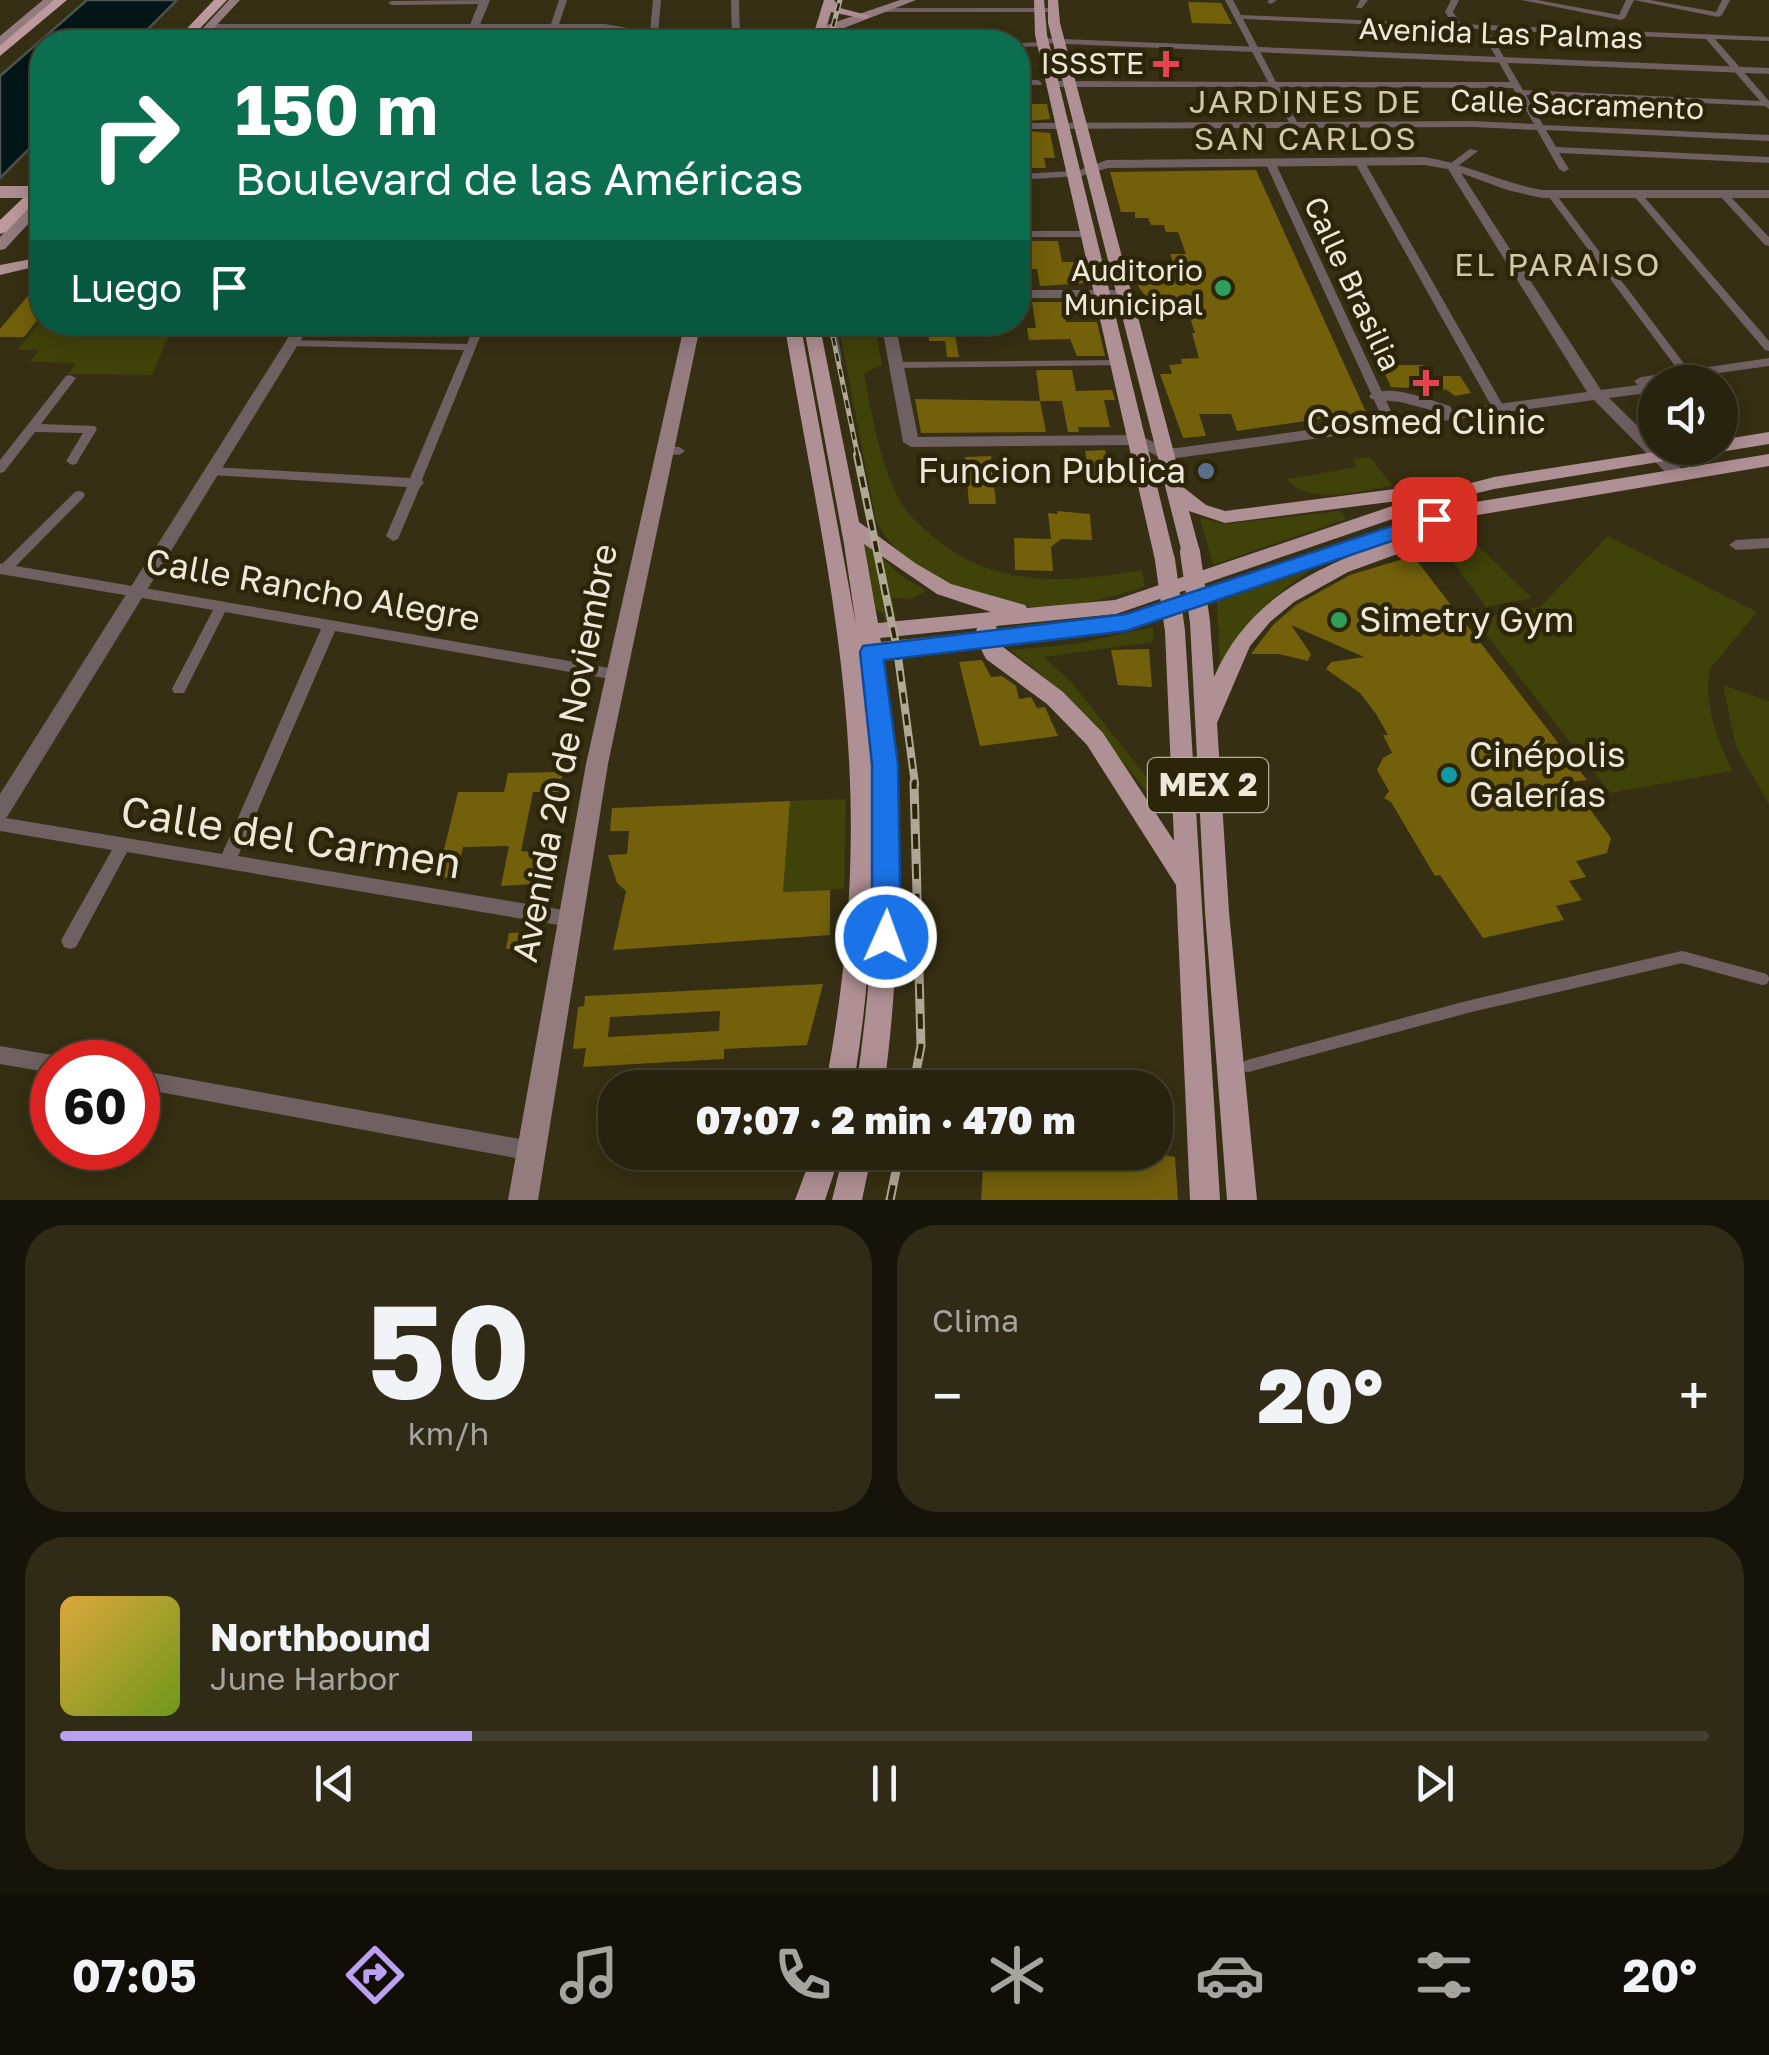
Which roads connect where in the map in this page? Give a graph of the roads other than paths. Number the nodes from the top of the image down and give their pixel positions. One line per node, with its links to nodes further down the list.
1 (50, 0): 43 (main road)
2 (60, 0): 43 (highway); 49 (highway)
3 (236, 0): 19 (main road)
4 (562, 0): 26 (street)
5 (657, 0): 38 (street)
6 (736, 0): 39 (street)
7 (911, 0): 20 (main road)
8 (1229, 0): 22 (street)
9 (1455, 0): 27 (street)
10 (1525, 0): 15 (street)
11 (1634, 0): 12 (street); 15 (street)
12 (1726, 0)
13 (484, 1): 16 (street); 25 (street)
14 (824, 1): 21 (main road); 40 (main road)
15 (1540, 1): 30 (street)
16 (392, 3)
17 (1038, 5): 18 (street); 20 (street); 46 (main road, MEX 2)
18 (1052, 5): 45 (main road, MEX 2)
19 (216, 9): 23 (street); 31 (highway)
20 (888, 10): 21 (main road)
21 (866, 16): 41 (main road)
22 (1239, 17): 27 (street); 48 (street)
23 (330, 26): 28 (street); 32 (street)
24 (430, 26): 25 (street); 28 (street); 34 (street)
25 (475, 26): 26 (street); 35 (street)
26 (554, 26): 36 (street); 37 (street)
27 (1460, 26): 29 (street)
28 (376, 27): 33 (street)
29 (1484, 27): 30 (street); 50 (street)
30 (1538, 29): 42 (street)
31 (196, 30)
32 (327, 30)
33 (374, 30)
34 (428, 30)
35 (473, 30)
36 (552, 30)
37 (632, 30)
38 (654, 30)
39 (736, 30)
40 (813, 30)
41 (831, 30)
42 (1709, 37): 44 (street); 51 (street)
43 (4, 38)
44 (1769, 39)
45 (1060, 41): 46 (street, Avenida Las Palmas); 48 (street, Avenida Las Palmas); 56 (main road, MEX 2)
46 (1043, 42): 47 (street); 55 (main road, MEX 2)
47 (1030, 44)
48 (1255, 48): 50 (street, Avenida Las Palmas); 57 (street)
49 (0, 52)
50 (1501, 58): 51 (street, Avenida Las Palmas); 58 (street)
51 (1737, 69): 52 (street, Avenida Las Palmas); 59 (street)
52 (1769, 70)
53 (1030, 83): 54 (street)
54 (1038, 83)
55 (1054, 84): 56 (street); 63 (main road, MEX 2)
56 (1071, 84): 57 (street); 61 (main road, MEX 2)
57 (1274, 84): 58 (street); 60 (street)
58 (1518, 89): 59 (street); 64 (street)
59 (1768, 105)
60 (1294, 124): 61 (street, Calle Sacramento); 64 (street, Calle Sacramento)
61 (1082, 125): 63 (street, Calle Sacramento); 71 (main road, MEX 2)
62 (1030, 126): 63 (street, Calle Sacramento)
63 (1064, 126): 74 (main road, MEX 2)
64 (1541, 128): 65 (street, Calle Sacramento); 67 (street)
65 (1769, 138)
66 (1473, 150): 72 (street)
67 (1552, 150): 68 (street); 73 (street)
68 (1769, 160)
69 (1266, 164): 70 (street); 71 (street); 115 (street, Calle Brasilia)
70 (1360, 164): 72 (street); 116 (street)
71 (1093, 168): 74 (street); 96 (main road, MEX 2)
72 (1454, 168): 81 (street); 114 (street)
73 (1564, 169)
74 (1075, 174): 75 (street); 88 (main road, MEX 2)
75 (1030, 176)
76 (30, 189): 77 (main road, bridge)
77 (0, 192)
78 (1769, 196): 80 (street)
79 (1640, 197): 80 (street); 81 (street); 105 (street)
80 (1725, 197): 89 (street)
81 (1554, 198): 108 (street)
82 (30, 199): 86 (highway)
83 (0, 202): 84 (main road)
84 (30, 202)
85 (30, 215): 90 (main road)
86 (0, 228)
87 (1030, 234): 88 (street)
88 (1088, 234): 95 (main road, MEX 2)
89 (1769, 243)
90 (0, 246)
91 (30, 263): 93 (main road)
92 (30, 270): 93 (main road)
93 (0, 272)
94 (1030, 294): 95 (street)
95 (1102, 294): 96 (street); 106 (main road, MEX 2)
96 (1125, 294): 124 (main road, MEX 2)
97 (296, 335): 103 (street)
98 (476, 335): 104 (street)
99 (691, 335): 150 (main road, Avenida 20 de Noviembre)
100 (795, 335): 149 (main road)
101 (813, 335): 137 (main road)
102 (890, 335): 107 (street)
103 (291, 343): 104 (street); 130 (street)
104 (471, 347): 133 (street)
105 (1769, 348)
106 (1119, 363): 107 (street); 122 (main road, MEX 2)
107 (896, 365): 122 (street)
108 (1678, 365)
109 (1769, 366): 110 (street)
110 (1738, 371)
111 (70, 378): 119 (street)
112 (1638, 387): 114 (street)
113 (1638, 388): 114 (street)
114 (1596, 392): 116 (street); 120 (street)
115 (1376, 396): 117 (street); 118 (street, Calle Brasilia)
116 (1497, 406): 117 (street); 118 (street)
117 (1445, 410): 118 (street)
118 (1382, 422): 124 (street)
119 (32, 428): 127 (street); 129 (street)
120 (1638, 435)
121 (1769, 438): 123 (main road)
122 (1138, 440): 124 (street); 157 (main road, MEX 2, bridge)
123 (1738, 443)
124 (1165, 453): 134 (main road, MEX 2)
125 (1638, 459): 132 (main road)
126 (1769, 460): 131 (main road)
127 (72, 462)
128 (1668, 465): 131 (street)
129 (0, 468)
130 (212, 471): 133 (street); 143 (street)
131 (1677, 474): 139 (main road)
132 (1494, 483): 136 (main road); 139 (main road)
133 (418, 484): 138 (street)
134 (1175, 491): 136 (main road); 152 (main road, MEX 2, bridge)
135 (79, 496): 142 (street)
136 (1343, 502): 139 (main road)
137 (848, 522): 145 (main road); 149 (main road)
138 (392, 536)
139 (1376, 536): 145 (main road); 148 (main road); 152 (main road)
140 (1769, 543): 141 (street)
141 (1736, 545)
142 (2, 570): 143 (street, Calle Rancho Alegre)
143 (138, 589): 144 (street, Calle Rancho Alegre); 153 (street)
144 (222, 604): 147 (street, Calle Rancho Alegre); 151 (street)
145 (1050, 614): 146 (main road)
146 (998, 618): 148 (main road); 149 (main road)
147 (330, 624): 150 (street, Calle Rancho Alegre); 156 (street)
148 (986, 639): 149 (main road); 157 (main road)
149 (859, 643): 164 (main road); 165 (main road)
150 (616, 674): 158 (main road, Avenida 20 de Noviembre)
151 (178, 690)
152 (1204, 731): 172 (main road, MEX 2)
153 (0, 811)
154 (0, 824): 155 (street, Calle del Carmen)
155 (123, 845): 156 (street, Calle del Carmen); 159 (street)
156 (227, 862): 158 (street, Calle del Carmen)
157 (1188, 882): 171 (main road, MEX 2)
158 (570, 919): 167 (main road, Avenida 20 de Noviembre)
159 (70, 941)
160 (1763, 979): 163 (street)
161 (0, 1055): 162 (street)
162 (30, 1060)
163 (1248, 1066)
164 (841, 1070)
165 (872, 1070)
166 (160, 1082): 167 (street)
167 (532, 1151): 169 (main road, Avenida 20 de Noviembre)
168 (822, 1170): 170 (main road)
169 (523, 1200)
170 (813, 1200)
171 (1206, 1200)
172 (1242, 1200)

